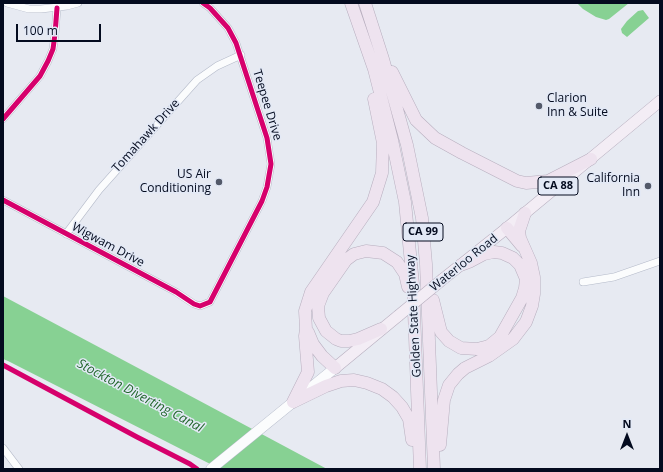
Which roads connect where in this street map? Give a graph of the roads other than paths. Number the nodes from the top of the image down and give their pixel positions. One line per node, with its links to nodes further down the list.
1 (7, 3): 6 (street)
2 (78, 3): 6 (street)
3 (203, 3): 7 (street, Teepee Drive)
4 (351, 3): 9 (highway, Golden State Highway / CA 99)
5 (365, 3): 8 (highway, Golden State Highway / CA 99)
6 (57, 8): 11 (street)
7 (241, 55): 16 (street, Tomahawk Drive); 22 (street, Teepee Drive)
8 (383, 59): 12 (highway); 19 (highway, Golden State Highway / CA 99)
9 (374, 69): 23 (highway, Golden State Highway / CA 99); 24 (highway)
10 (660, 101): 12 (main road, Waterloo Road / CA 88)
11 (3, 119)
12 (591, 159): 14 (main road, Waterloo Road / CA 88)
13 (3, 200): 16 (street, Wigwam Drive)
14 (525, 213): 15 (main road, Waterloo Road / CA 88); 17 (highway)
15 (506, 228): 17 (highway); 20 (main road, Waterloo Road / CA 88)
16 (66, 234): 22 (street, Wigwam Drive)
17 (525, 250): 31 (highway)
18 (660, 261): 21 (street)
19 (426, 264): 20 (highway); 31 (highway, Golden State Highway / CA 99)
20 (461, 265): 25 (main road, Waterloo Road / CA 88, bridge)
21 (583, 282)
22 (203, 305)
23 (414, 320): 25 (highway); 30 (highway, Golden State Highway / CA 99)
24 (306, 329): 26 (highway); 27 (highway)
25 (381, 330): 26 (main road, Waterloo Road / CA 88)
26 (335, 368): 27 (main road, Waterloo Road)
27 (293, 402): 29 (main road, Waterloo Road); 30 (highway)
28 (3, 448): 32 (street)
29 (214, 467)
30 (420, 467)
31 (434, 468)
32 (19, 469)

